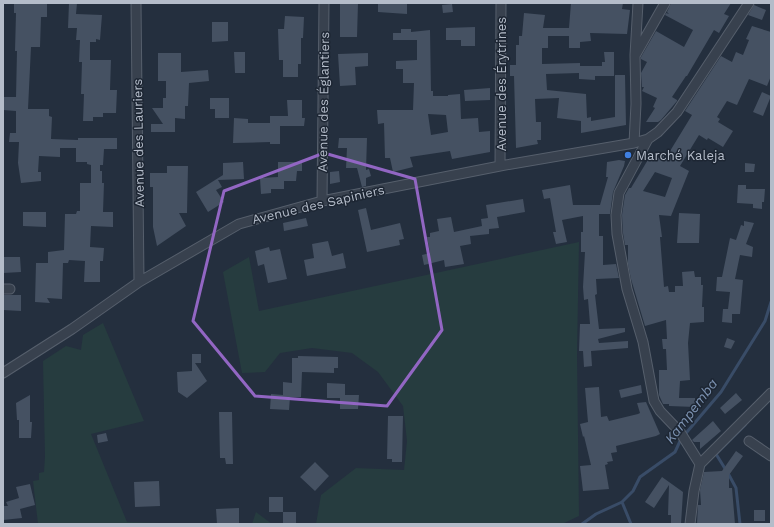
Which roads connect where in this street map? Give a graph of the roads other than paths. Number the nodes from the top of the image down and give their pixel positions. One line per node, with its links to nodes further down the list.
1 (136, 3): 12 (street, Avenue des Lauriers)
2 (324, 3): 11 (street, Avenue des Églantiers)
3 (501, 3): 10 (street, Avenue des Érytrines)
4 (638, 3): 7 (street)
5 (665, 3): 7 (street)
6 (748, 3): 8 (street)
7 (635, 55): 9 (street)
8 (648, 139): 9 (street, Avenue des Sapiniers); 17 (street)
9 (634, 143): 10 (street, Avenue des Sapiniers)
10 (500, 166): 11 (street, Avenue des Sapiniers)
11 (322, 201): 12 (street, Avenue des Sapiniers)
12 (139, 282): 13 (street, Avenue des Sapiniers)
13 (3, 372)
14 (771, 393): 17 (street)
15 (748, 441): 16 (street)
16 (771, 456)
17 (700, 464): 18 (street)
18 (690, 524)

